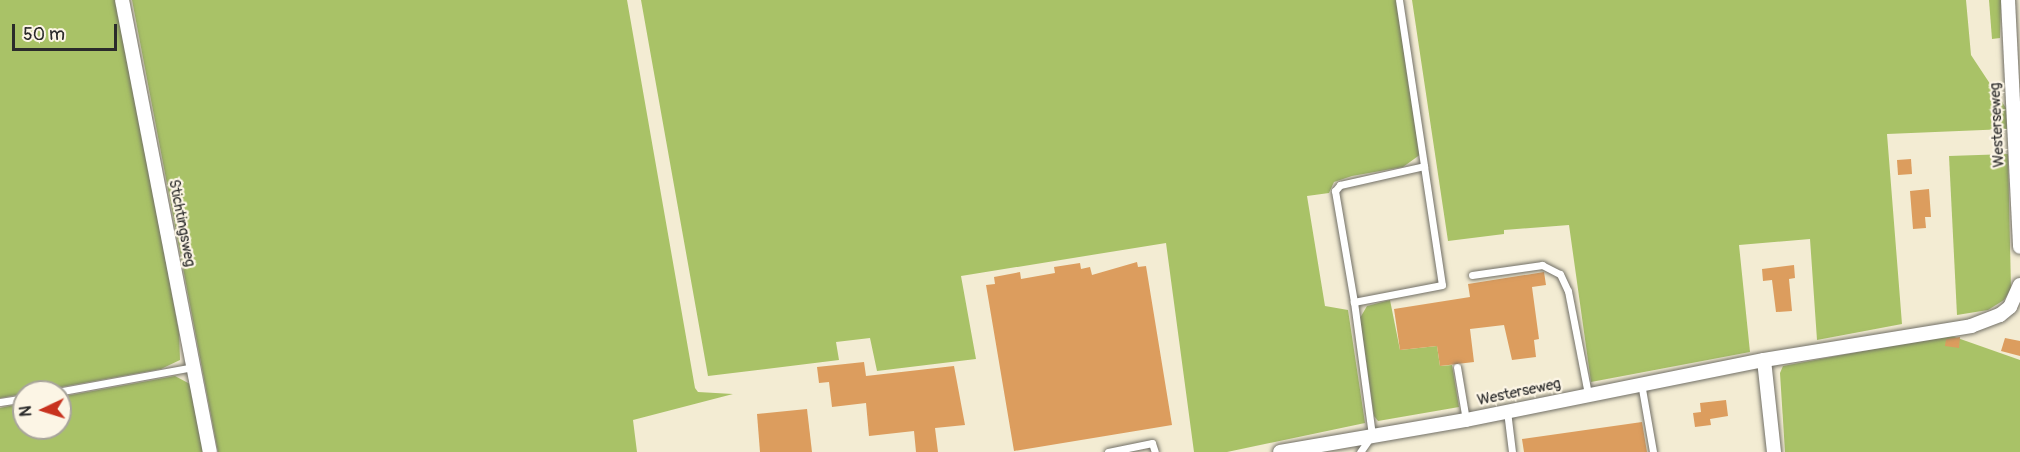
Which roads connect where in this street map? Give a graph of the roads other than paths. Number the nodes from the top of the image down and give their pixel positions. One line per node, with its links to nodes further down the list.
1 (122, 0): 10 (street, Stichtingsweg)
2 (1399, 0): 4 (lane)
3 (2008, 0): 5 (street, Westerseweg)
4 (1424, 166): 8 (lane); 8 (lane)
5 (2020, 248)
6 (1472, 275): 14 (lane)
7 (2020, 285): 9 (street, Westerseweg)
8 (1353, 302): 17 (lane)
9 (1764, 360): 12 (street, Westerseweg); 25 (street)
10 (193, 367): 13 (lane); 18 (street, Stichtingsweg)
11 (1457, 367): 16 (lane)
12 (1641, 383): 14 (street, Westerseweg); 24 (lane)
13 (72, 389)
14 (1588, 394): 15 (street, Westerseweg)
15 (1507, 411): 16 (street, Westerseweg); 23 (lane)
16 (1466, 420): 17 (street, Westerseweg)
17 (1372, 435): 21 (street, Westerseweg); 22 (lane)
18 (210, 452)
19 (1108, 452): 20 (lane)
20 (1155, 452)
21 (1280, 452)
22 (1360, 452)
23 (1512, 452)
24 (1653, 452)
25 (1774, 452)

